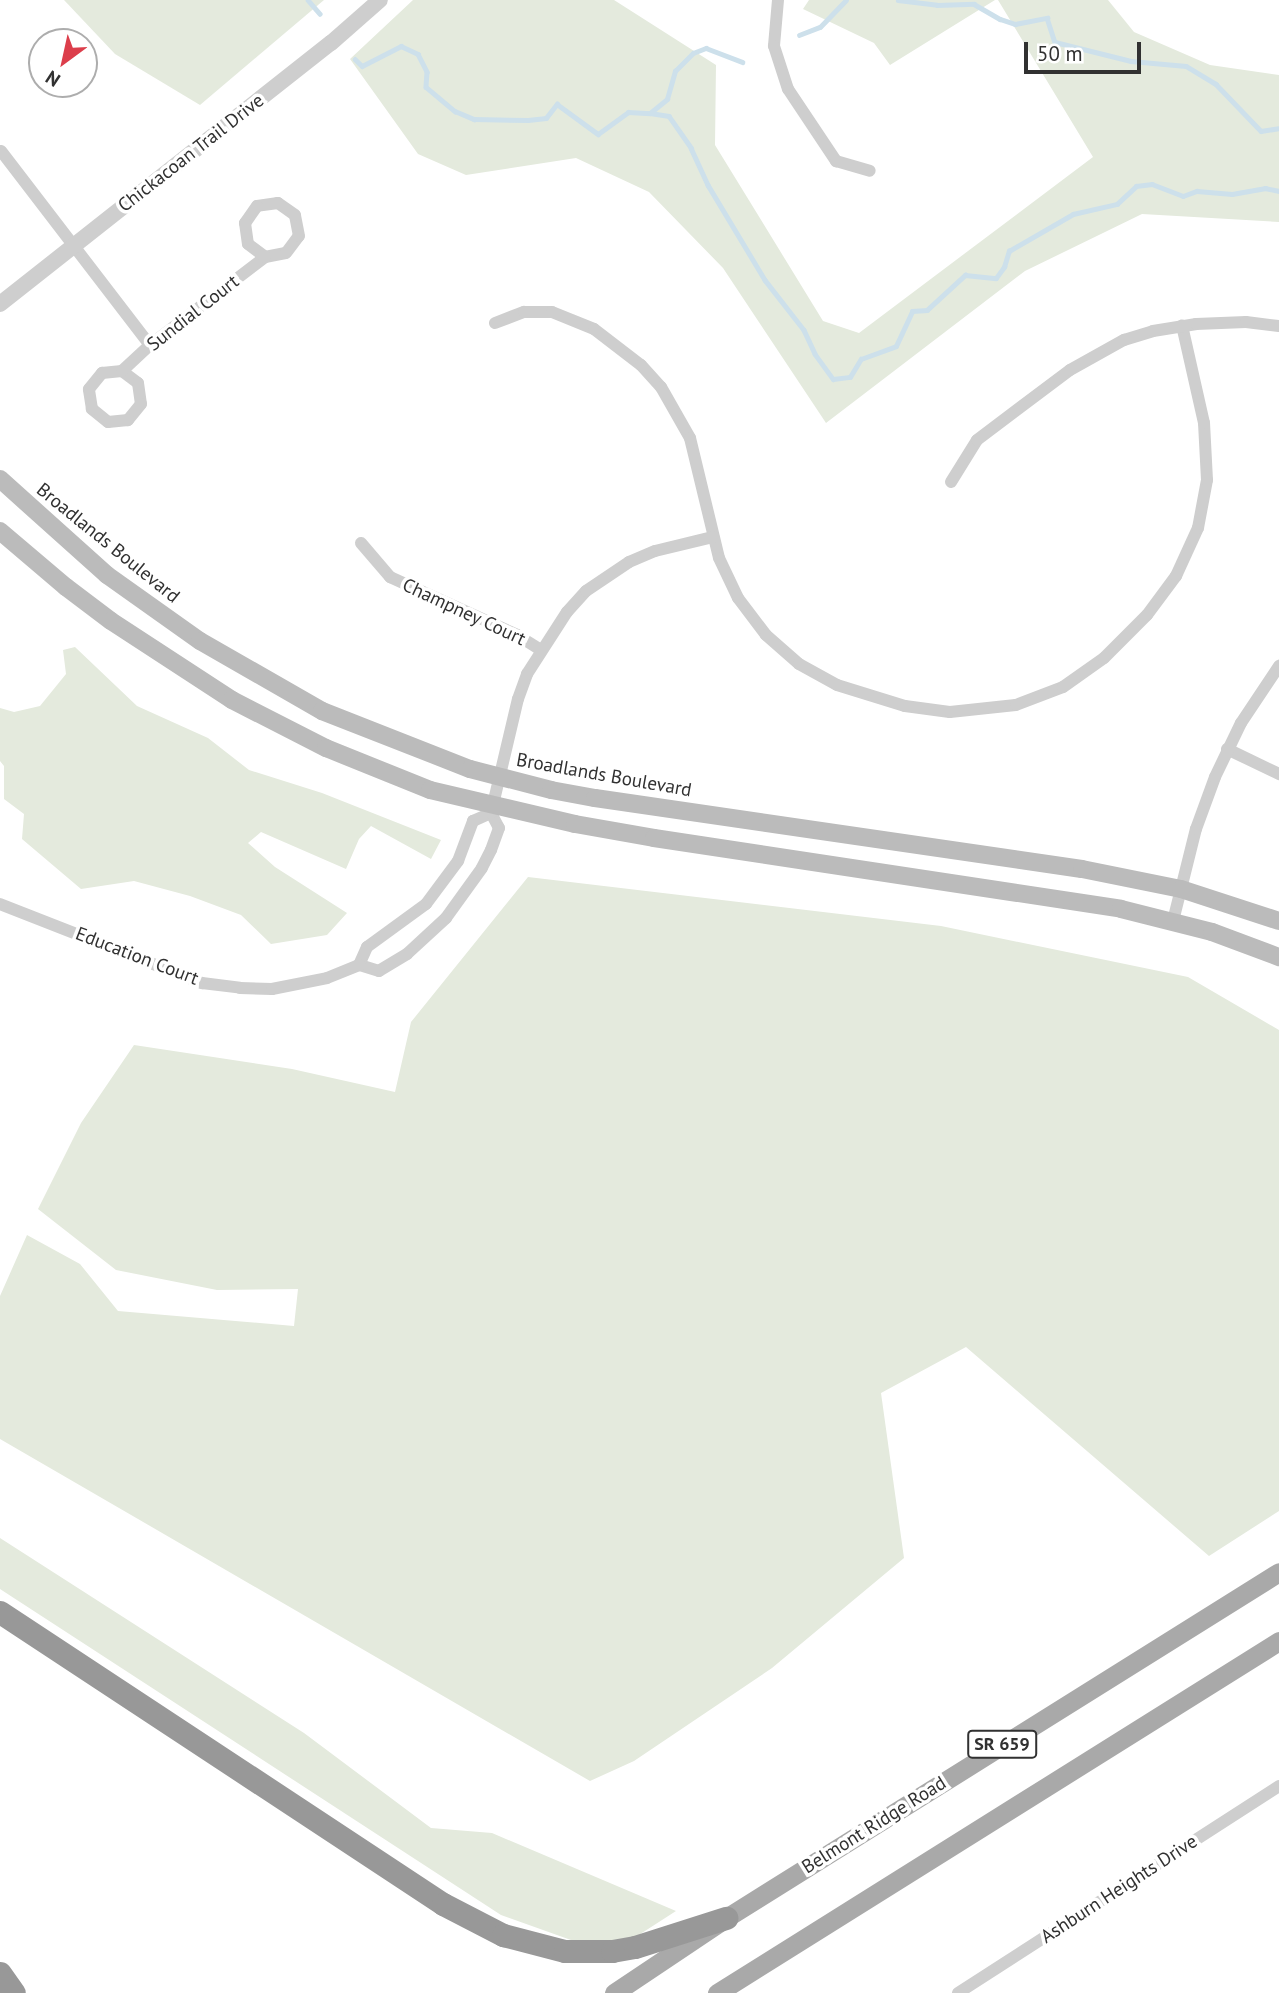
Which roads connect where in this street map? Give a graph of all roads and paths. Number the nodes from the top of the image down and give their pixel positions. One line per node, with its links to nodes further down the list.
1 (380, 0): 5 (street, Chickacoan Trail Drive)
2 (778, 0): 4 (street)
3 (0, 151): 5 (street)
4 (870, 171)
5 (74, 246): 7 (street, Chickacoan Trail Drive); 11 (street)
6 (265, 257): 6 (street, Sundial Court); 11 (street, Sundial Court)
7 (0, 304)
8 (495, 323): 16 (street)
9 (1182, 325): 10 (street); 14 (street); 16 (street)
10 (1279, 326)
11 (150, 345): 12 (street, Sundial Court)
12 (122, 371): 12 (street, Sundial Court)
13 (0, 479): 22 (main road, Broadlands Boulevard)
14 (951, 482)
15 (0, 531): 23 (main road)
16 (713, 537): 18 (street)
17 (361, 542): 18 (street, Champney Court)
18 (541, 650): 22 (street)
19 (1279, 666): 20 (street)
20 (1227, 749): 21 (street); 24 (street)
21 (1279, 774)
22 (501, 778): 23 (street); 24 (main road, Broadlands Boulevard)
23 (492, 809): 26 (main road); 29 (street); 29 (street)
24 (1181, 889): 26 (street); 27 (main road, Broadlands Boulevard)
25 (0, 904): 29 (street, Education Court)
26 (1173, 921): 28 (main road)
27 (1279, 921)
28 (1279, 957)
29 (359, 965)
30 (1279, 1572): 34 (main road, Belmont Ridge Road / SR 659)
31 (0, 1612): 34 (highway)
32 (1279, 1641): 38 (main road)
33 (1279, 1786): 39 (street, Ashburn Heights Drive)
34 (726, 1918): 37 (main road, Belmont Ridge Road / SR 659)
35 (0, 1973): 36 (highway)
36 (14, 1993)
37 (614, 1993)
38 (717, 1993)
39 (958, 1993)

